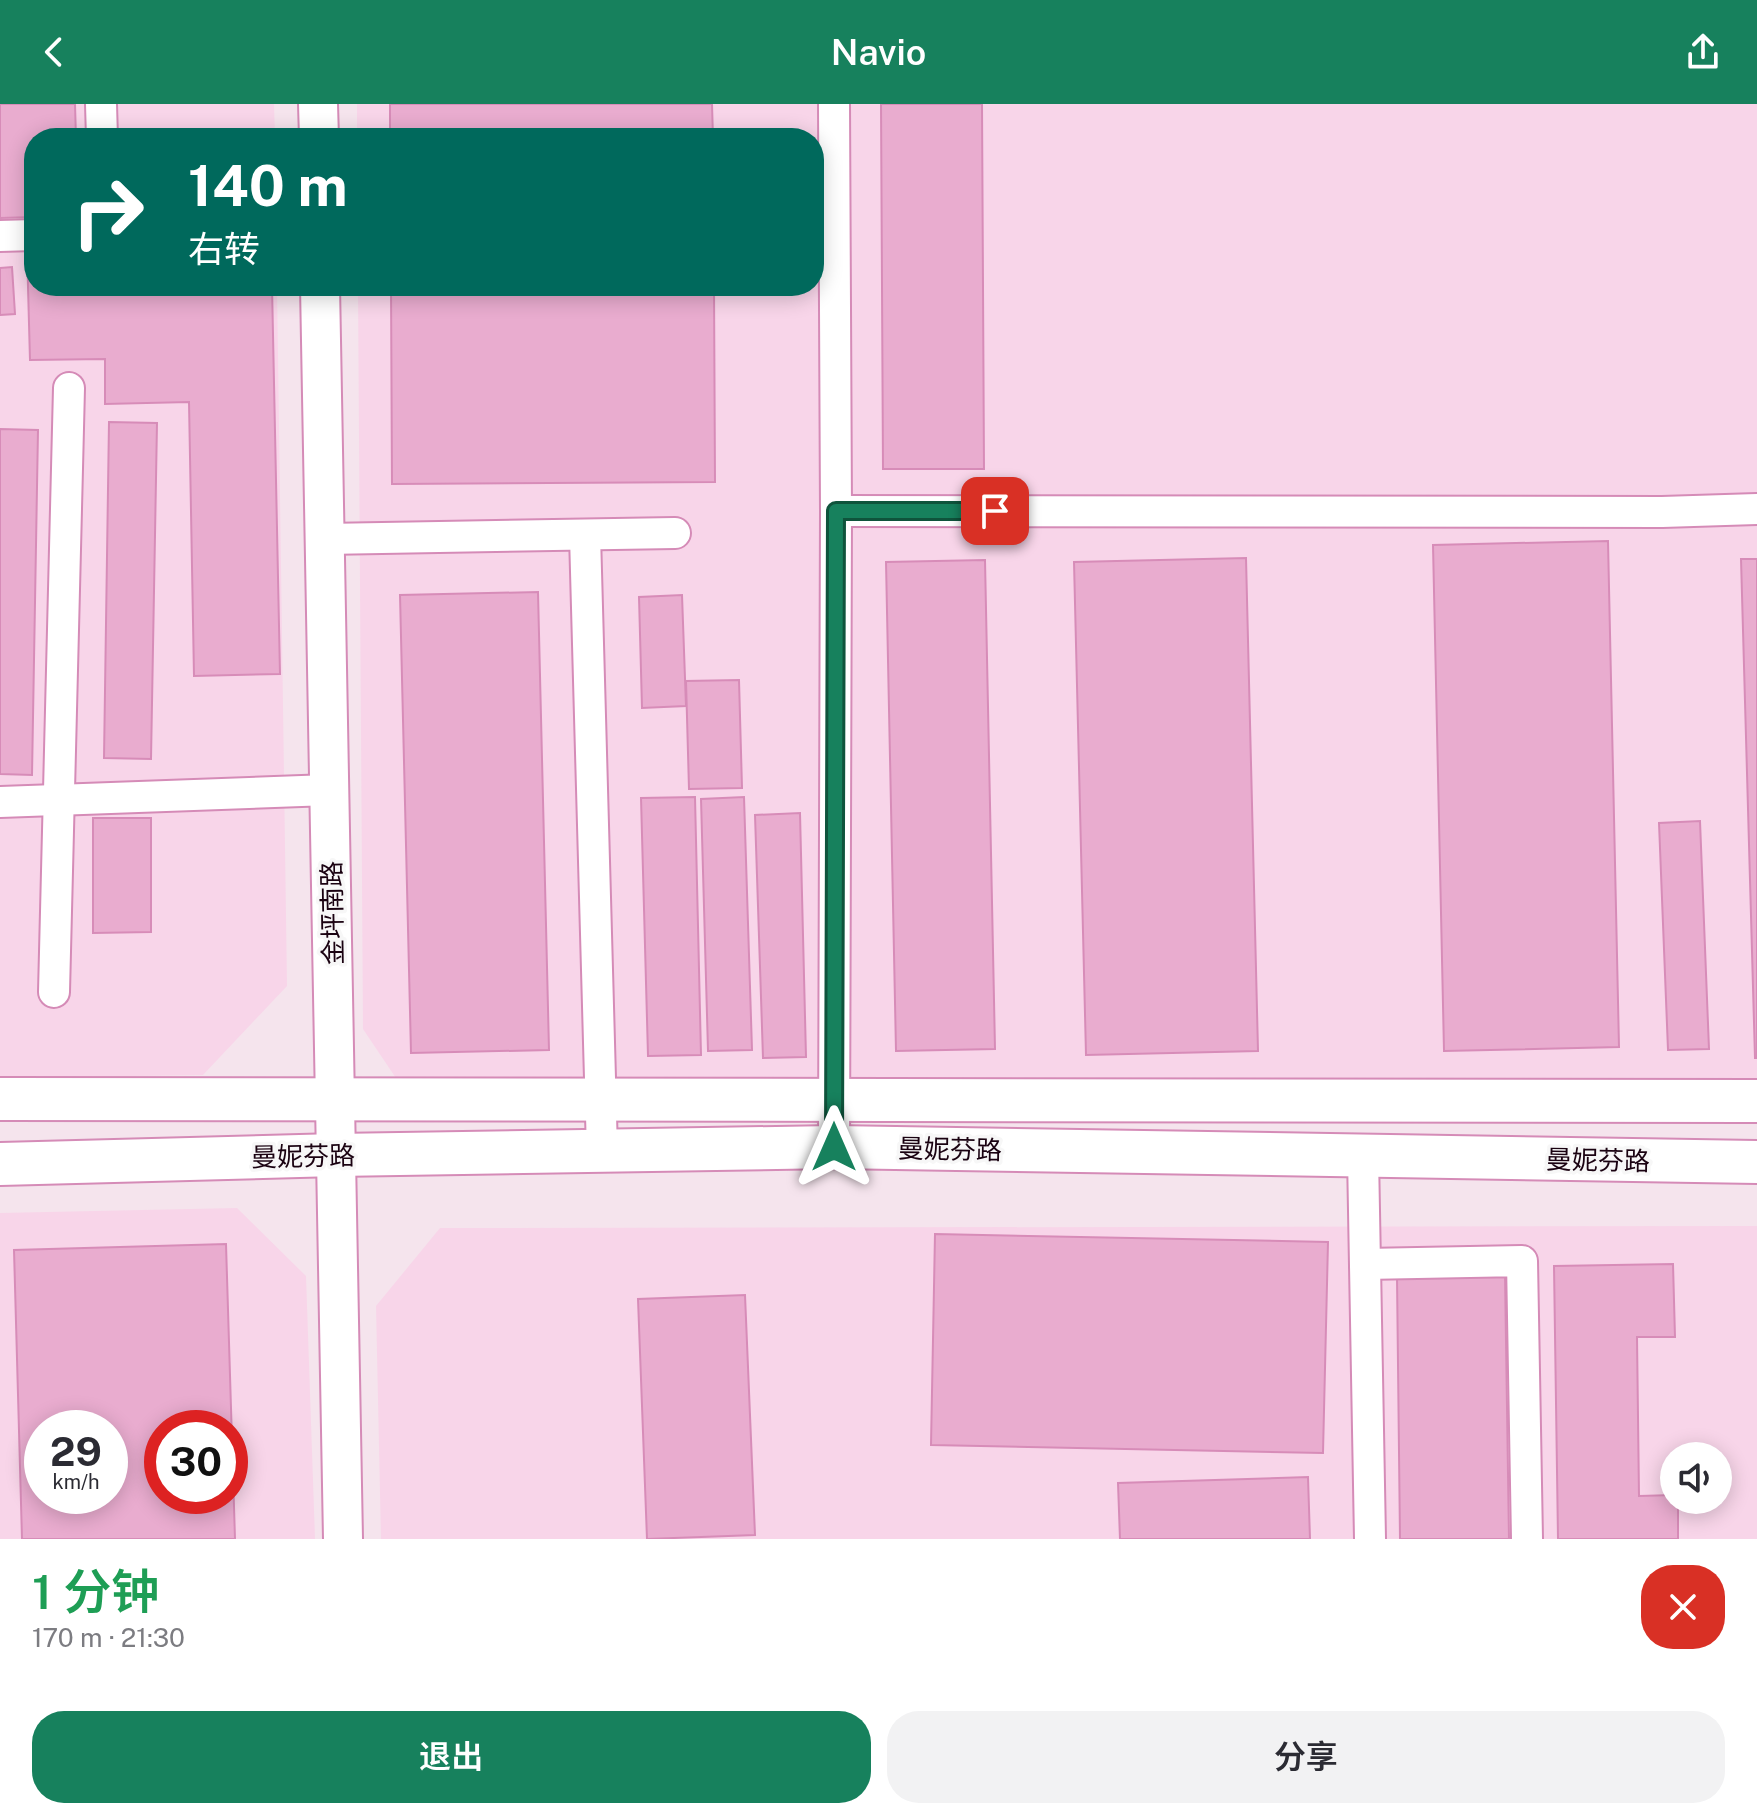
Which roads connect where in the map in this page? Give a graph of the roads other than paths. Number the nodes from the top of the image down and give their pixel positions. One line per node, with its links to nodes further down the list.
1 (101, 104): 4 (street)
2 (318, 104): 5 (street)
3 (834, 104): 11 (street)
4 (102, 128)
5 (319, 128)
6 (24, 235): 7 (street)
7 (0, 236)
8 (320, 296): 14 (street, 金坪南路)
9 (69, 388): 16 (street)
10 (1757, 509): 11 (street)
11 (836, 511): 22 (street)
12 (675, 533): 13 (street)
13 (585, 535): 14 (street); 21 (street)
14 (325, 539): 15 (street, 金坪南路)
15 (329, 790): 16 (street); 20 (street, 金坪南路)
16 (59, 799): 17 (street); 18 (street)
17 (0, 802)
18 (54, 992)
19 (0, 1099): 20 (main road, 曼妮芬路)
20 (335, 1100): 21 (main road, 曼妮芬路); 26 (street, 金坪南路)
21 (601, 1100): 22 (main road, 曼妮芬路); 25 (street)
22 (834, 1100): 23 (main road, 曼妮芬路); 24 (street)
23 (1757, 1101)
24 (834, 1147): 25 (main road, 曼妮芬路); 27 (main road, 曼妮芬路)
25 (602, 1151): 26 (main road, 曼妮芬路)
26 (336, 1155): 29 (main road, 曼妮芬路); 31 (street, 金坪南路)
27 (1363, 1156): 28 (main road, 曼妮芬路); 30 (street)
28 (1757, 1162)
29 (0, 1164)
30 (1365, 1264): 32 (street); 33 (street)
31 (343, 1539)
32 (1370, 1539)
33 (1527, 1539)

